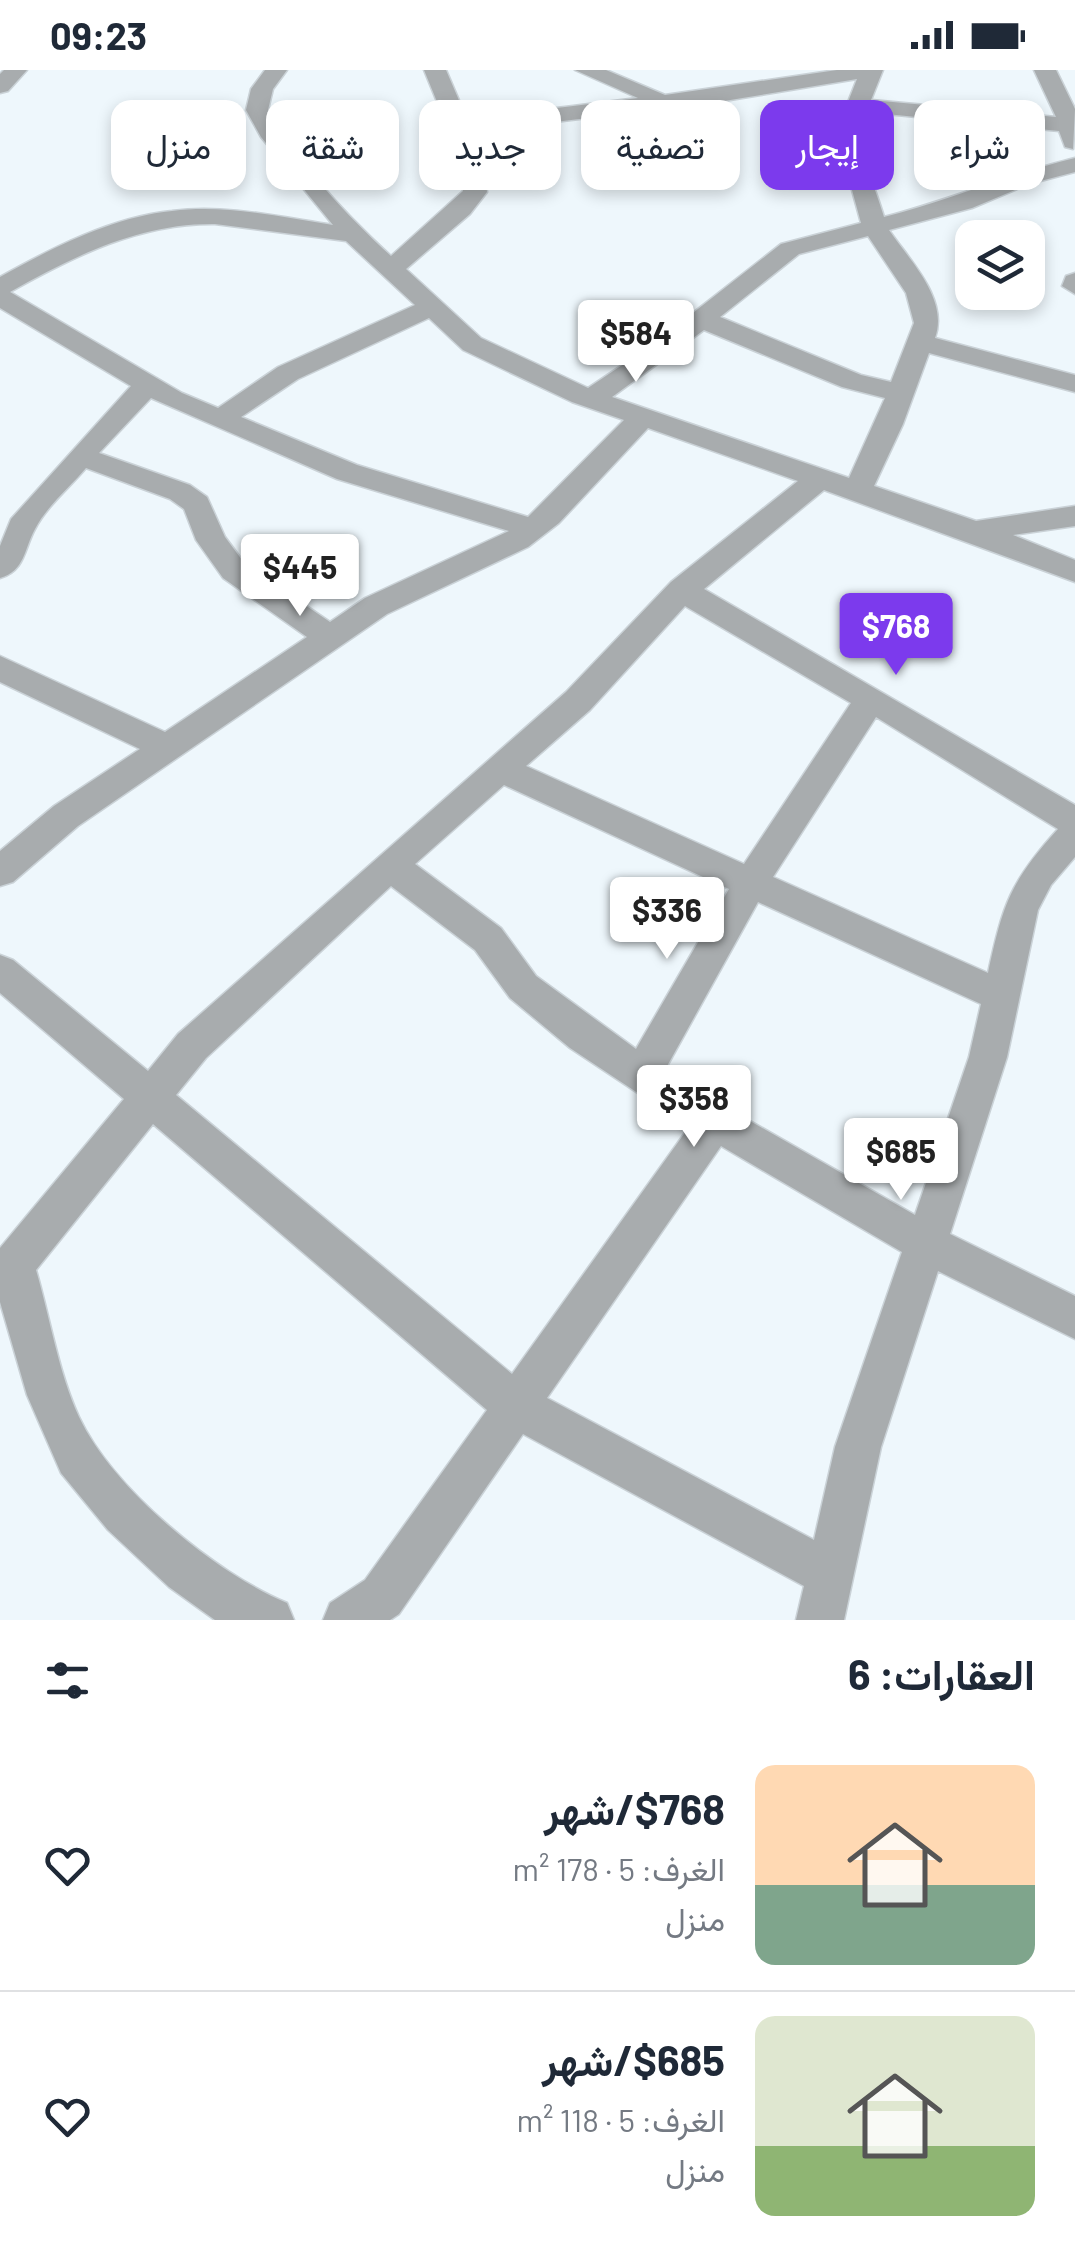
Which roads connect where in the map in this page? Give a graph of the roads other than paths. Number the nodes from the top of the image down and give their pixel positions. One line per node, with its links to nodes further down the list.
1 (16, 70): 7 (street)
2 (276, 70): 19 (street)
3 (586, 70): 10 (street)
4 (872, 70): 10 (street); 11 (street)
5 (1045, 70): 12 (street)
6 (440, 73): 9 (street)
7 (0, 86)
8 (973, 92): 12 (street)
9 (451, 100)
10 (662, 100)
11 (860, 100)
12 (1058, 102): 14 (street)
13 (894, 109): 14 (street)
14 (1072, 134)
15 (1075, 164): 18 (street)
16 (474, 190): 20 (street)
17 (864, 190): 18 (street)
18 (874, 226): 24 (street); 25 (street)
19 (354, 235): 20 (street); 21 (street)
20 (391, 269): 23 (street)
21 (0, 287)
22 (0, 297): 27 (street)
23 (432, 307): 29 (street); 31 (street)
24 (701, 320): 28 (street); 29 (street)
25 (920, 342): 26 (street); 28 (street)
26 (1075, 384)
27 (148, 385): 31 (street); 32 (street)
28 (901, 393): 34 (street)
29 (591, 399): 30 (street)
30 (643, 417): 33 (street); 36 (street)
31 (220, 419): 36 (street)
32 (81, 456): 38 (street); 41 (street)
33 (820, 478): 34 (street); 40 (street)
34 (857, 491): 37 (street)
35 (1075, 516): 37 (street)
36 (532, 528): 41 (street)
37 (974, 531): 39 (street)
38 (0, 568)
39 (1075, 572)
40 (682, 590): 43 (street); 45 (street)
41 (329, 636): 44 (street)
42 (0, 668): 44 (street)
43 (870, 700): 46 (street); 49 (street)
44 (166, 747): 48 (street)
45 (500, 769): 47 (street); 49 (street)
46 (1071, 842): 51 (street)
47 (390, 865): 52 (street); 53 (street)
48 (0, 872)
49 (751, 882): 51 (street); 52 (street)
50 (0, 972): 53 (street)
51 (1003, 996): 55 (street)
52 (642, 1074): 54 (street)
53 (148, 1099): 56 (street); 58 (street)
54 (715, 1122): 55 (street); 58 (street)
55 (925, 1242): 57 (street); 59 (street)
56 (6, 1273): 60 (street)
57 (1075, 1318)
58 (518, 1407): 59 (street); 61 (street)
59 (827, 1607)
60 (270, 1620)
61 (347, 1620)

